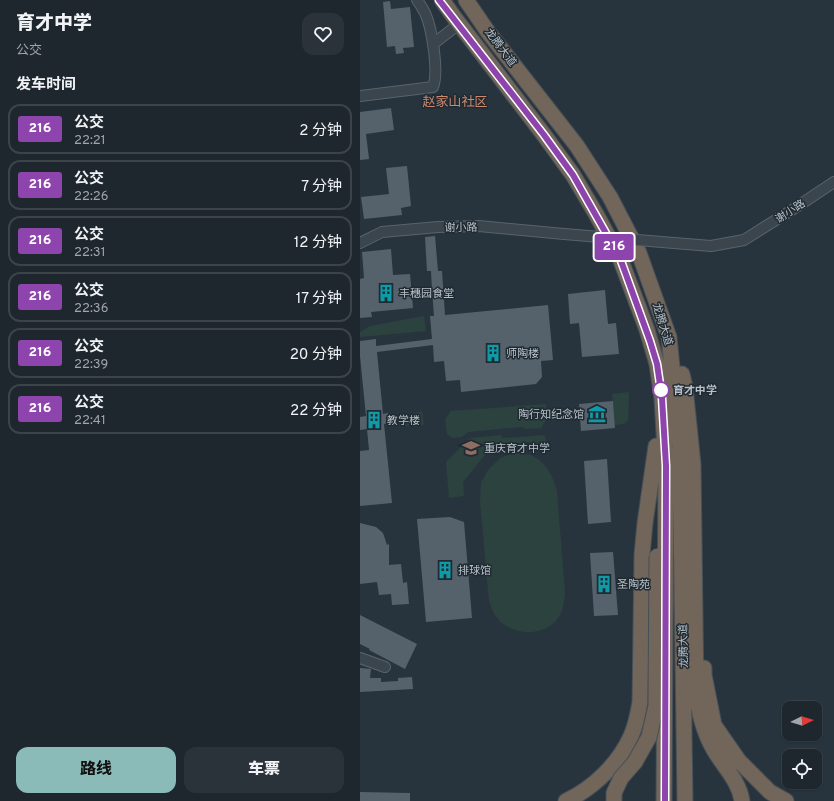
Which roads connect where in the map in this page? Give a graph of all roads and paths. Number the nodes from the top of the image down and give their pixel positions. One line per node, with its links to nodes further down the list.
1 (417, 0): 8 (street)
2 (439, 0): 6 (highway)
3 (442, 0): 6 (highway, 龙腾大道)
4 (466, 0): 7 (highway, 龙腾大道)
5 (473, 0): 7 (highway)
6 (456, 21): 8 (street); 13 (highway, 龙腾大道)
7 (488, 32): 12 (highway, 龙腾大道)
8 (433, 44): 9 (street)
9 (360, 96)
10 (834, 182): 11 (street, 谢小路, bridge)
11 (360, 244)
12 (669, 337): 14 (highway); 16 (highway, 龙腾大道)
13 (662, 398): 15 (highway); 21 (highway, 龙腾大道)
14 (688, 410): 16 (highway); 23 (highway); 24 (highway)
15 (656, 446): 19 (highway); 20 (highway, bridge)
16 (680, 446): 22 (highway, 龙腾大道)
17 (360, 658): 18 (street)
18 (385, 667)
19 (566, 801)
20 (614, 801)
21 (664, 801)
22 (685, 801)
23 (742, 801)
24 (786, 801)

